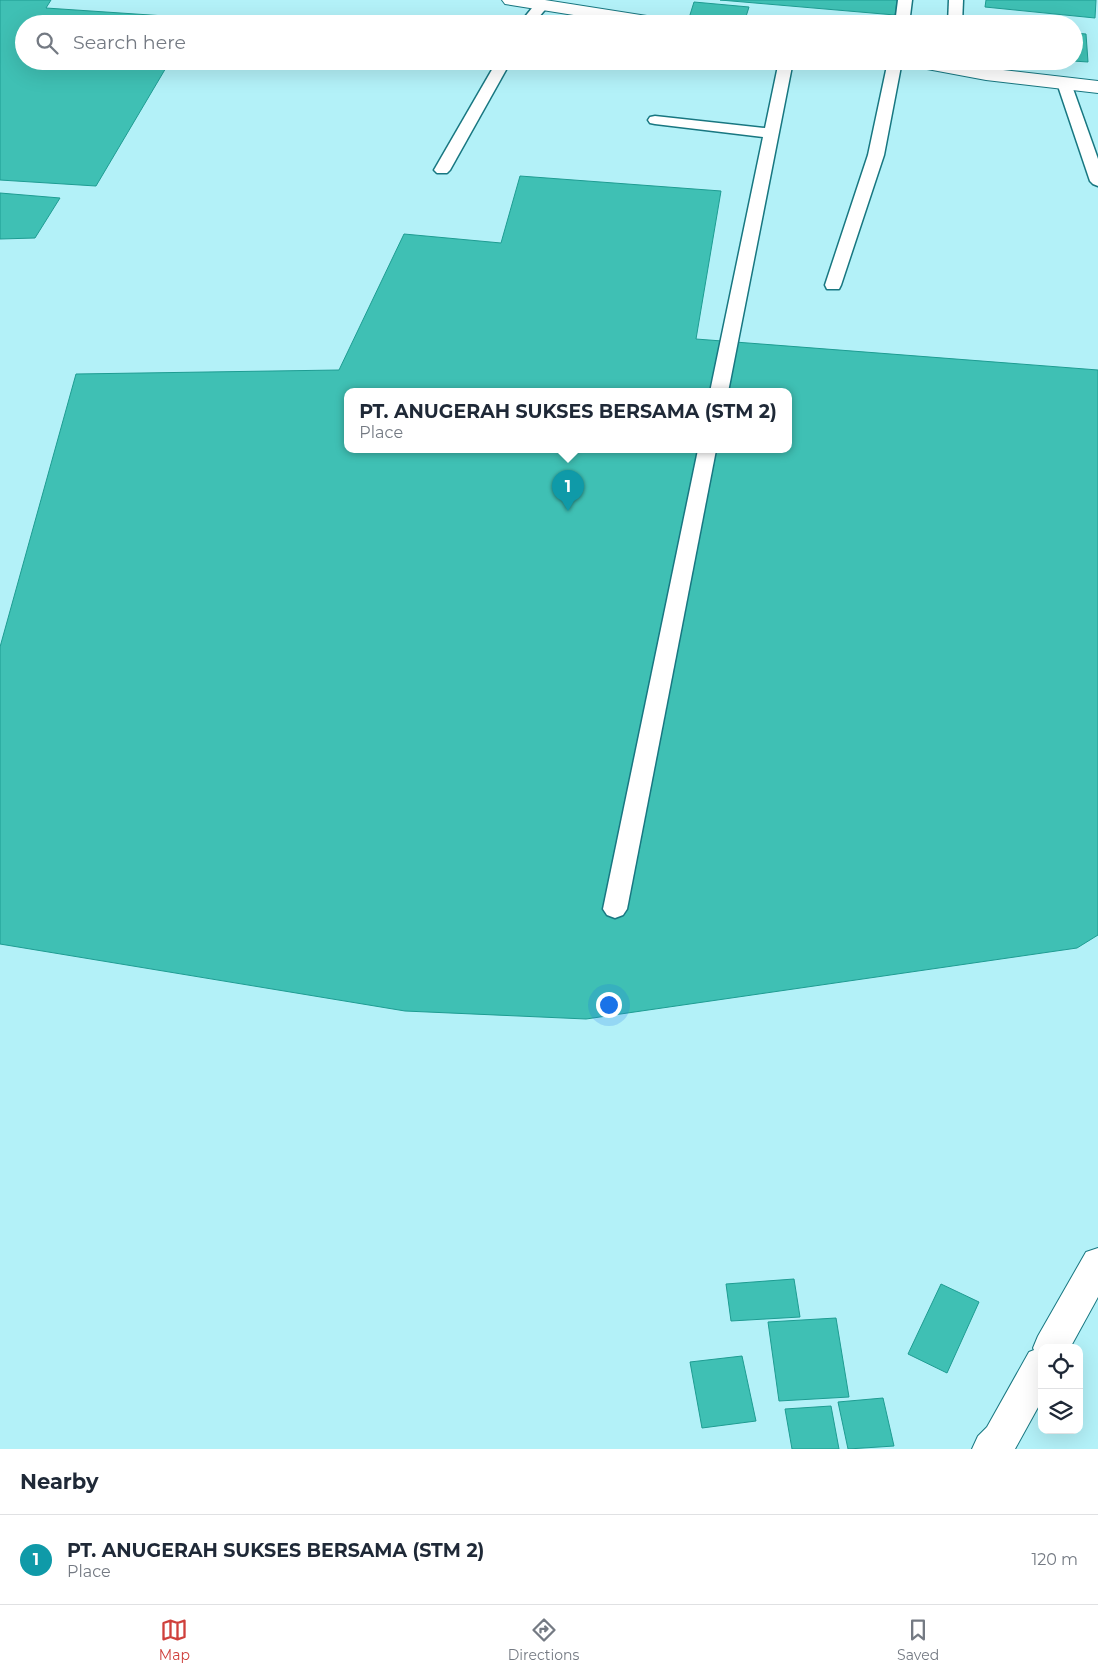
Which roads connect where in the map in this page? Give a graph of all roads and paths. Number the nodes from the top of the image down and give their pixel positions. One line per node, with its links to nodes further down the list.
1 (511, 0): 4 (main road)
2 (905, 0): 7 (lane)
3 (956, 0): 8 (lane)
4 (542, 5): 5 (lane); 6 (main road)
5 (534, 15)
6 (607, 15)
7 (903, 15)
8 (955, 15)
9 (499, 70): 17 (lane)
10 (784, 70): 16 (lane)
11 (893, 70): 19 (lane)
12 (982, 70): 13 (main road)
13 (1064, 83): 14 (main road); 18 (lane)
14 (1098, 87)
15 (655, 120): 16 (lane)
16 (771, 133): 20 (lane)
17 (442, 170)
18 (1098, 181)
19 (832, 285)
20 (720, 388)
21 (706, 453): 22 (lane)
22 (615, 909)
23 (1098, 1263): 24 (main road)
24 (1053, 1344)
25 (1038, 1371): 26 (main road)
26 (991, 1449)

